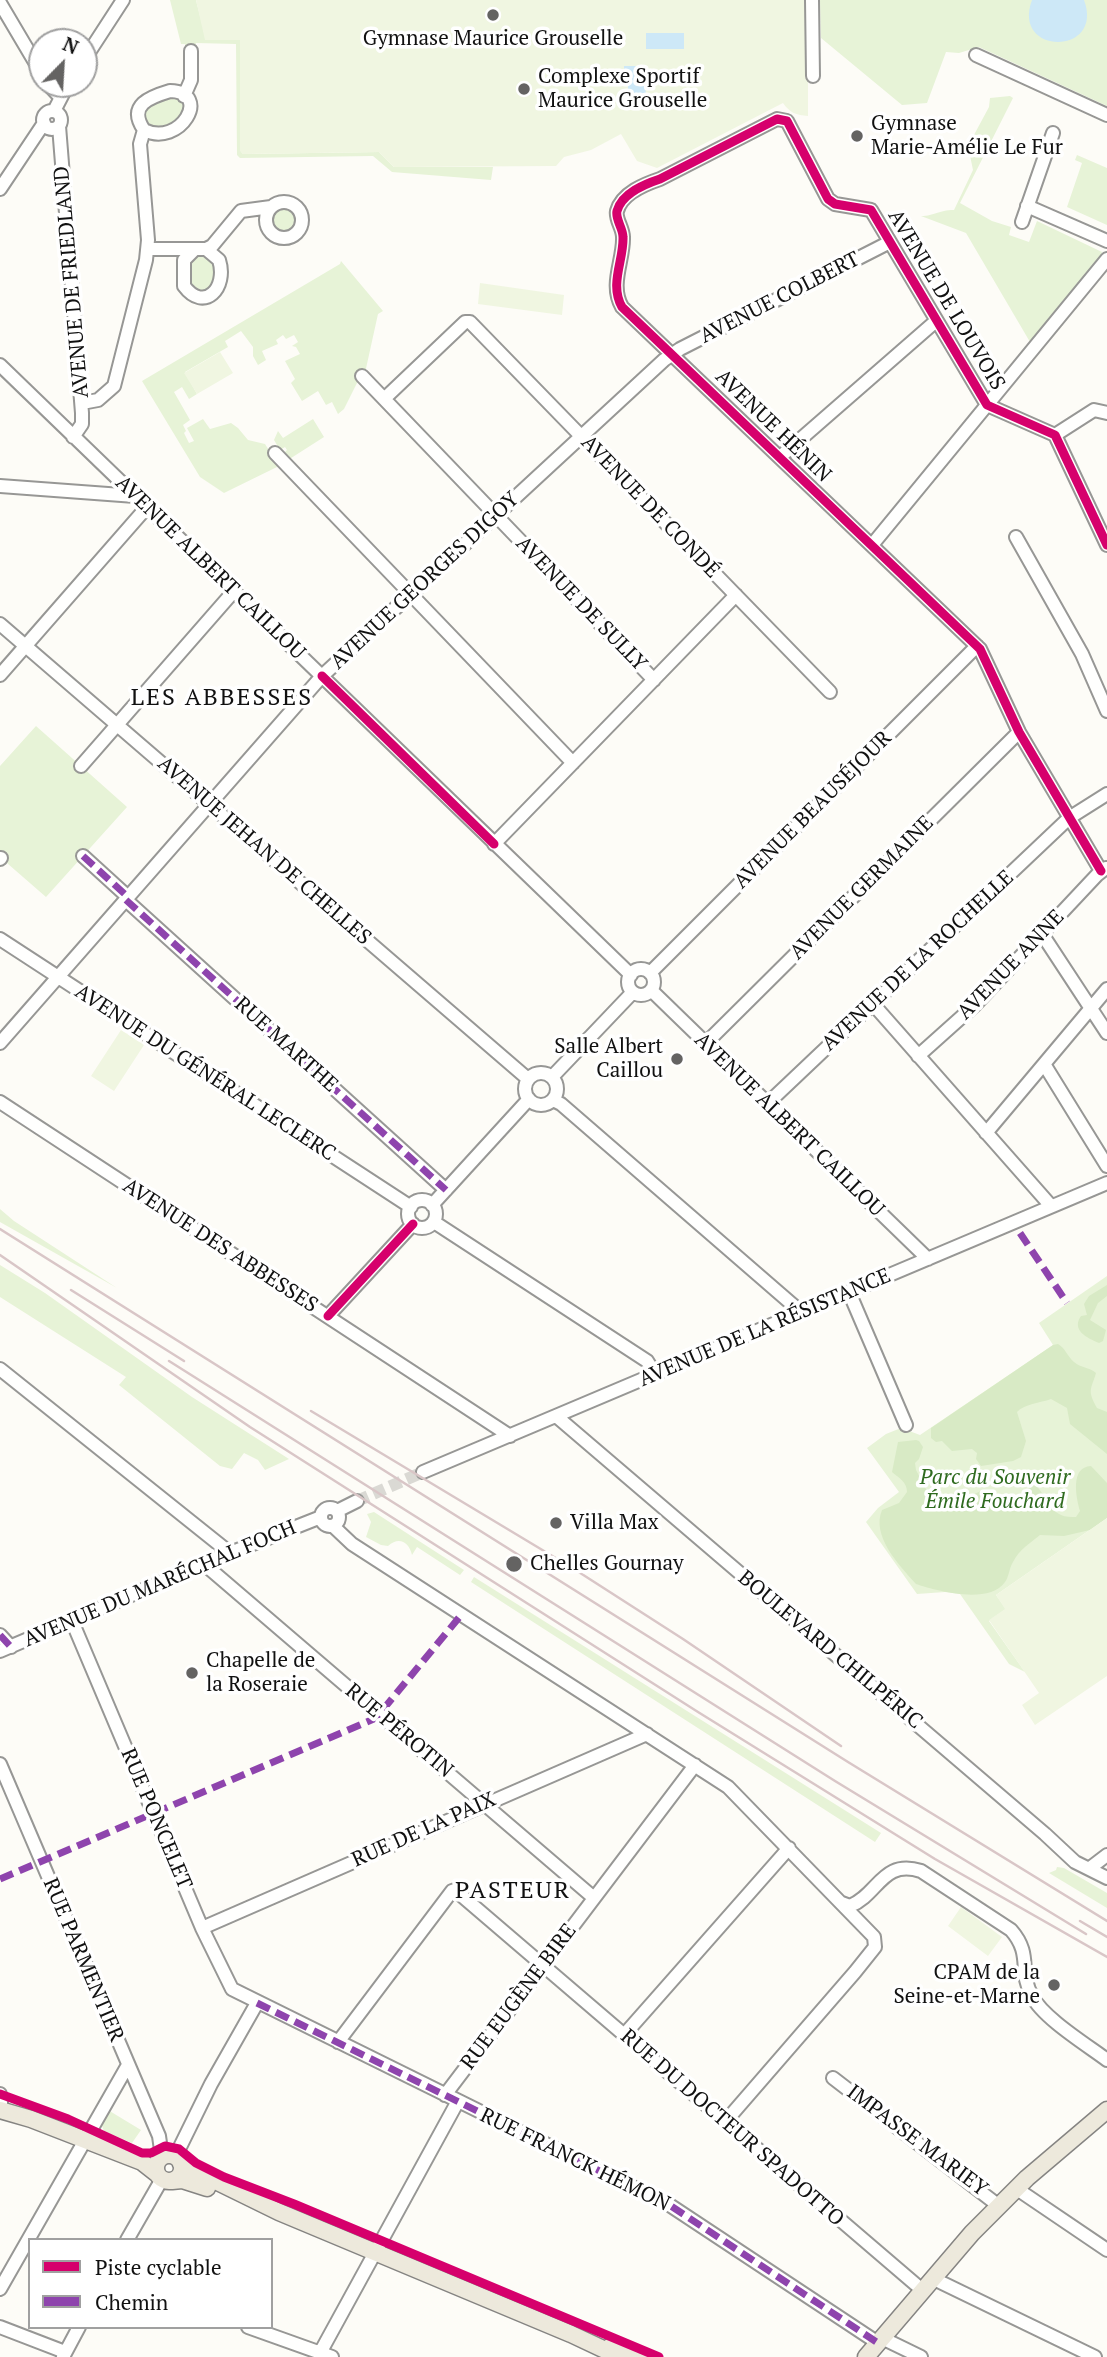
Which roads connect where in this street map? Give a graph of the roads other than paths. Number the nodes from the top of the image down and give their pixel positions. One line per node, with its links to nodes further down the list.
1 (123, 0): 4 (street)
2 (812, 0): 8 (street)
3 (0, 3): 5 (street)
4 (98, 38)
5 (28, 50)
6 (191, 51): 9 (street)
7 (976, 55): 12 (street)
8 (813, 76)
9 (184, 96): 15 (street); 15 (street)
10 (60, 98): 11 (street)
11 (54, 111): 13 (street); 14 (street)
12 (1107, 116)
13 (44, 123): 14 (street); 18 (street)
14 (59, 126): 31 (street, AVENUE DE FRIEDLAND)
15 (144, 130): 24 (street)
16 (1053, 133): 19 (street)
17 (818, 183): 23 (street, AVENUE DE LOUVOIS); 27 (street, AVENUE HÉNIN)
18 (0, 189)
19 (1027, 206): 21 (street); 22 (street)
20 (271, 207): 24 (street)
21 (1021, 222)
22 (1107, 241)
23 (890, 242): 26 (street, AVENUE DE LOUVOIS); 27 (street, AVENUE COLBERT)
24 (148, 249): 31 (street)
25 (1107, 259): 32 (street)
26 (936, 321): 32 (street, AVENUE DE LOUVOIS); 38 (street)
27 (672, 354): 35 (street, AVENUE GEORGES DIGOY); 38 (street, AVENUE HÉNIN)
28 (2, 372): 36 (street, AVENUE ALBERT CAILLOU)
29 (362, 376): 30 (street, AVENUE DE SULLY)
30 (384, 399): 35 (street, AVENUE DE CONDÉ); 42 (street, AVENUE DE SULLY)
31 (82, 403): 36 (street, AVENUE DE FRIEDLAND)
32 (987, 405): 34 (street, AVENUE DE LOUVOIS); 44 (street)
33 (1107, 413): 34 (street)
34 (1055, 435): 45 (street)
35 (582, 436): 42 (street, AVENUE GEORGES DIGOY); 48 (street, AVENUE DE CONDÉ)
36 (73, 437): 40 (street, AVENUE ALBERT CAILLOU)
37 (275, 453): 47 (street)
38 (780, 457): 44 (street, AVENUE HÉNIN)
39 (0, 486): 40 (street)
40 (135, 496): 41 (street, AVENUE ALBERT CAILLOU)
41 (147, 507): 46 (street, AVENUE ALBERT CAILLOU); 50 (street)
42 (496, 516): 47 (street, AVENUE GEORGES DIGOY); 54 (street, AVENUE DE SULLY)
43 (1016, 537): 56 (street)
44 (872, 545): 51 (street, AVENUE HÉNIN)
45 (1107, 545)
46 (234, 591): 53 (street, AVENUE ALBERT CAILLOU); 57 (street)
47 (410, 595): 53 (street, AVENUE GEORGES DIGOY); 59 (street)
48 (736, 595): 54 (street); 55 (street, AVENUE DE CONDÉ)
49 (0, 624): 50 (street, AVENUE JEHAN DE CHELLES)
50 (26, 646): 52 (street); 57 (street, AVENUE JEHAN DE CHELLES)
51 (977, 646): 58 (street, AVENUE HÉNIN); 70 (street, AVENUE BEAUSÉJOUR)
52 (0, 675)
53 (322, 676): 62 (street, AVENUE GEORGES DIGOY); 64 (street, AVENUE ALBERT CAILLOU)
54 (654, 680): 59 (street)
55 (830, 692)
56 (1107, 711)
57 (118, 725): 60 (street); 62 (street, AVENUE JEHAN DE CHELLES)
58 (1019, 732): 63 (street, AVENUE HÉNIN); 80 (street, AVENUE GERMAINE)
59 (573, 763): 64 (street)
60 (81, 766)
61 (1107, 794): 63 (street, AVENUE DE LA ROCHELLE)
62 (210, 804): 67 (street, AVENUE GEORGES DIGOY); 84 (street, AVENUE JEHAN DE CHELLES)
63 (1069, 818): 66 (street, AVENUE HÉNIN); 76 (street, AVENUE DE LA ROCHELLE)
64 (494, 844): 71 (street, AVENUE ALBERT CAILLOU)
65 (83, 856): 67 (street, RUE MARTHE)
66 (1104, 869): 68 (street, AVENUE ANNE)
67 (127, 898): 72 (street, AVENUE GEORGES DIGOY); 92 (street, RUE MARTHE)
68 (1042, 934): 77 (street); 81 (street, AVENUE ANNE)
69 (0, 939): 72 (street, AVENUE DU GÉNÉRAL LECLERC)
70 (650, 973): 71 (street); 74 (street)
71 (631, 975): 75 (street)
72 (58, 977): 79 (street, AVENUE GEORGES DIGOY); 95 (street, AVENUE DU GÉNÉRAL LECLERC)
73 (1107, 989): 77 (street)
74 (651, 990): 75 (street); 80 (street, AVENUE ALBERT CAILLOU)
75 (633, 992): 83 (street)
76 (873, 1004): 81 (street); 88 (street, AVENUE DE LA ROCHELLE)
77 (1091, 1008): 78 (street); 82 (street)
78 (1107, 1033)
79 (0, 1043)
80 (705, 1044): 88 (street, AVENUE ALBERT CAILLOU)
81 (918, 1056): 89 (street)
82 (1044, 1064): 89 (street); 90 (street)
83 (552, 1077): 84 (street); 86 (street)
84 (528, 1079): 85 (street)
85 (529, 1099): 86 (street); 92 (street)
86 (553, 1100): 100 (street)
87 (0, 1102): 101 (street, AVENUE DES ABBESSES)
88 (767, 1104): 98 (street, AVENUE ALBERT CAILLOU)
89 (986, 1133): 94 (street)
90 (1107, 1166)
91 (1107, 1183): 94 (street, AVENUE DE LA RÉSISTANCE)
92 (446, 1190): 93 (street)
93 (432, 1205): 95 (street); 96 (street)
94 (1051, 1206): 98 (street, AVENUE DE LA RÉSISTANCE)
95 (411, 1207): 97 (street)
96 (434, 1222): 97 (street); 103 (street)
97 (413, 1224): 101 (street)
98 (928, 1259): 99 (street, AVENUE DE LA RÉSISTANCE)
99 (849, 1292): 100 (street, AVENUE DE LA RÉSISTANCE); 105 (street)
100 (801, 1312): 103 (street, AVENUE DE LA RÉSISTANCE)
101 (328, 1316): 106 (street, AVENUE DES ABBESSES)
102 (0, 1369): 112 (street)
103 (656, 1374): 104 (street, AVENUE DE LA RÉSISTANCE)
104 (556, 1416): 106 (street, AVENUE DE LA RÉSISTANCE); 123 (street, BOULEVARD CHILPÉRIC)
105 (906, 1425)
106 (510, 1436): 107 (street, AVENUE DE LA RÉSISTANCE)
107 (423, 1472)
108 (356, 1501): 109 (street, AVENUE DU MARÉCHAL FOCH)
109 (337, 1511): 110 (street, AVENUE DU MARÉCHAL FOCH); 111 (street)
110 (321, 1517): 111 (street, AVENUE DU MARÉCHAL FOCH); 112 (street, AVENUE DU MARÉCHAL FOCH)
111 (333, 1527): 117 (street, AVENUE DU MARÉCHAL FOCH)
112 (230, 1553): 113 (street, AVENUE DU MARÉCHAL FOCH)
113 (204, 1564): 114 (street, AVENUE DU MARÉCHAL FOCH); 120 (street, RUE PÉROTIN)
114 (72, 1621): 116 (street, AVENUE DU MARÉCHAL FOCH); 127 (street, RUE PONCELET)
115 (0, 1635): 116 (street)
116 (6, 1649)
117 (647, 1734): 119 (street, AVENUE DU MARÉCHAL FOCH); 120 (street, RUE DE LA PAIX)
118 (0, 1764): 133 (street, RUE PARMENTIER)
119 (695, 1765): 121 (street, AVENUE DU MARÉCHAL FOCH); 125 (street, RUE EUGÈNE BIRE)
120 (485, 1804): 125 (street, RUE PÉROTIN); 127 (street, RUE DE LA PAIX)
121 (789, 1848): 126 (street, AVENUE DU MARÉCHAL FOCH); 130 (street)
122 (1107, 1855): 123 (street)
123 (1090, 1868): 124 (street, BOULEVARD CHILPÉRIC)
124 (1107, 1878)
125 (594, 1898): 128 (street, RUE EUGÈNE BIRE)
126 (842, 1903): 132 (street); 139 (street, AVENUE DU MARÉCHAL FOCH)
127 (202, 1928): 129 (street, RUE PONCELET)
128 (543, 1965): 130 (street, RUE DU DOCTEUR SPADOTTO); 131 (street, RUE DU DOCTEUR SPADOTTO); 135 (street, RUE EUGÈNE BIRE)
129 (257, 2003): 131 (street, RUE FRANCK HÉMON); 141 (street)
130 (624, 2035): 139 (street, RUE DU DOCTEUR SPADOTTO)
131 (338, 2042): 135 (street, RUE FRANCK HÉMON)
132 (1107, 2060)
133 (128, 2065): 140 (street); 141 (street, RUE PARMENTIER)
134 (833, 2078): 143 (street, IMPASSE MARIEY)
135 (445, 2095): 137 (street, RUE FRANCK HÉMON)
136 (0, 2102): 140 (main road)
137 (458, 2102): 148 (street); 155 (street, RUE FRANCK HÉMON)
138 (1107, 2109): 142 (main road)
139 (725, 2122): 149 (street, RUE DU DOCTEUR SPADOTTO)
140 (84, 2139): 141 (main road); 144 (street)
141 (164, 2167): 145 (street); 148 (main road)
142 (1017, 2189): 143 (main road); 147 (street)
143 (999, 2206): 149 (main road)
144 (29, 2238)
145 (128, 2238)
146 (28, 2239): 150 (street)
147 (1107, 2250)
148 (375, 2252): 154 (main road); 157 (street)
149 (926, 2283): 155 (main road); 162 (street, RUE DU DOCTEUR SPADOTTO)
150 (0, 2289)
151 (0, 2327): 156 (street)
152 (78, 2329): 156 (street)
153 (254, 2329): 157 (street)
154 (571, 2334): 158 (main road); 159 (main road)
155 (880, 2341): 160 (main road); 161 (street, RUE FRANCK HÉMON)
156 (64, 2355)
157 (326, 2355)
158 (620, 2357)
159 (641, 2357)
160 (866, 2357)
161 (920, 2357)
162 (1096, 2357)

